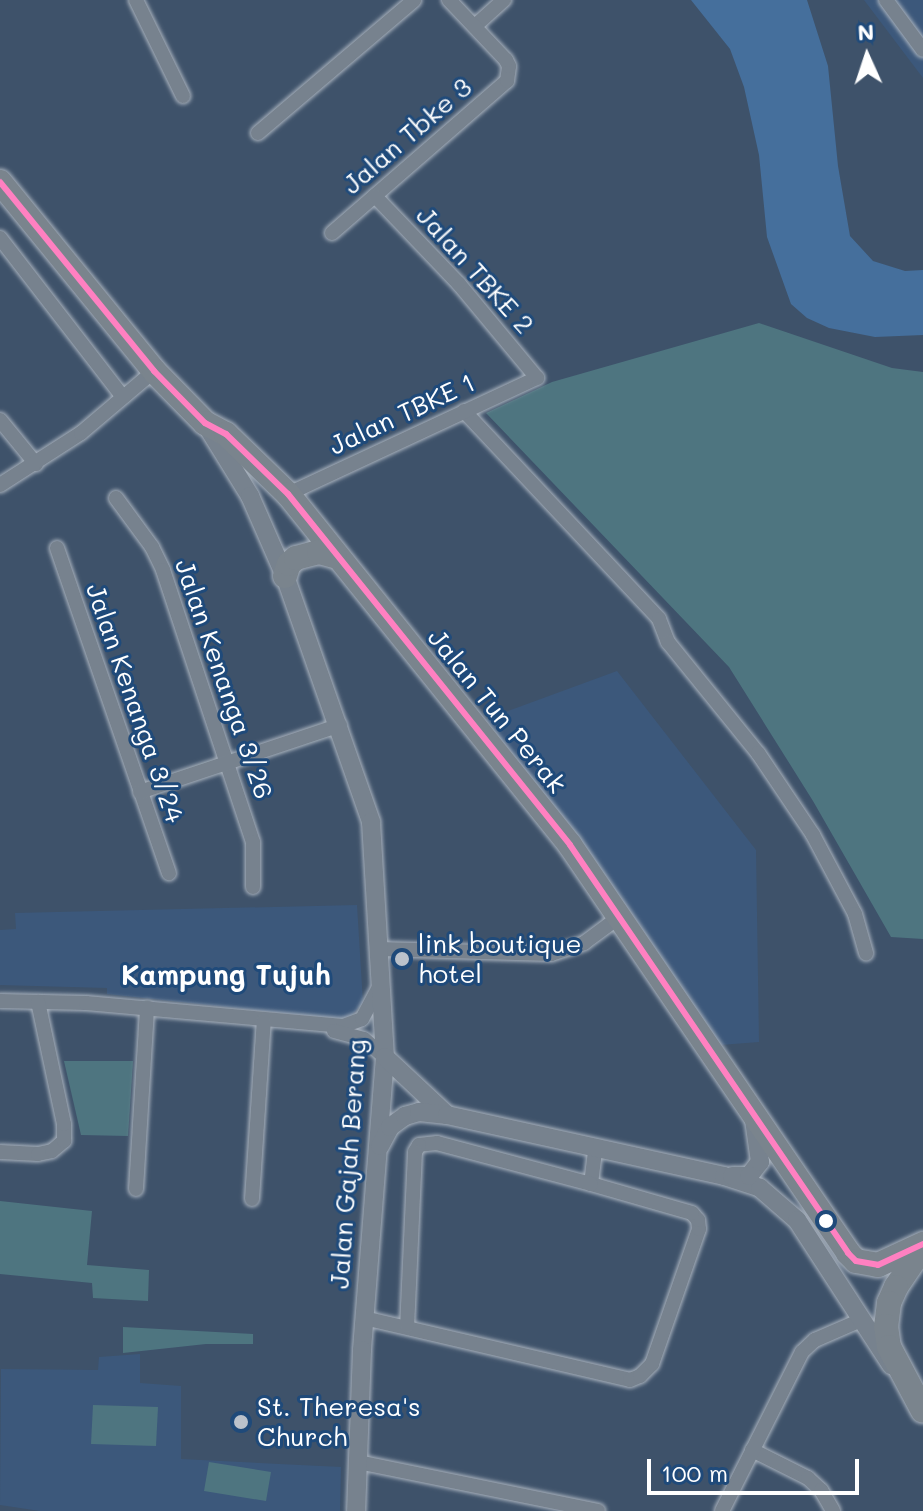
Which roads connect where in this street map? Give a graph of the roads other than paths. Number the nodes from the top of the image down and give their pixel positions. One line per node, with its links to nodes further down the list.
1 (136, 0): 8 (street)
2 (414, 0): 9 (street)
3 (449, 0): 6 (street)
4 (504, 0): 6 (street)
5 (886, 0): 7 (street)
6 (476, 25): 11 (street, Jalan Tbke 3)
7 (923, 50)
8 (183, 96)
9 (258, 133)
10 (4, 194): 14 (main road, Jalan Tun Perak)
11 (375, 196): 12 (street, Jalan Tbke 3); 15 (street, Jalan TBKE 2)
12 (332, 233)
13 (0, 238): 16 (street)
14 (154, 371): 16 (street); 19 (main road, Jalan Tun Perak)
15 (537, 378): 17 (street, Jalan TBKE 1)
16 (123, 397): 20 (street)
17 (464, 411): 22 (street, Jalan TBKE 1); 34 (street)
18 (0, 420): 20 (street)
19 (205, 423): 22 (main road, Jalan Tun Perak); 26 (street, Jalan Gajah Berang)
20 (36, 464): 21 (street)
21 (0, 485)
22 (288, 494): 25 (main road, Jalan Tun Perak)
23 (116, 498): 28 (street, Jalan Kenanga 3/26)
24 (57, 548): 29 (street, Jalan Kenanga 3/24)
25 (334, 556): 26 (main road); 32 (main road, Jalan Tun Perak)
26 (285, 576): 27 (street, Jalan Gajah Berang)
27 (340, 725): 28 (street); 33 (street, Jalan Gajah Berang)
28 (229, 763): 29 (street); 31 (street, Jalan Kenanga 3/26)
29 (140, 792): 30 (street, Jalan Kenanga 3/24)
30 (169, 873)
31 (253, 887)
32 (619, 917): 33 (street); 42 (main road, Jalan Tun Perak)
33 (379, 949): 35 (street, Jalan Gajah Berang)
34 (866, 953)
35 (380, 985): 40 (street); 41 (street, Jalan Gajah Berang)
36 (0, 1001): 37 (street)
37 (38, 1002): 38 (street); 45 (street)
38 (147, 1007): 39 (street); 49 (street)
39 (264, 1020): 40 (street); 50 (street)
40 (302, 1025): 41 (street)
41 (385, 1057): 43 (street); 46 (street, Jalan Gajah Berang)
42 (753, 1114): 47 (street); 51 (main road, Jalan Tun Perak)
43 (447, 1115): 44 (street); 46 (street)
44 (596, 1146): 47 (street); 48 (street)
45 (0, 1152)
46 (375, 1161): 52 (street, Jalan Gajah Berang)
47 (724, 1176): 53 (street)
48 (591, 1184): 54 (street); 54 (street)
49 (136, 1189)
50 (252, 1199)
51 (923, 1245): 55 (main road)
52 (364, 1318): 54 (street); 58 (street, Jalan Gajah Berang)
53 (861, 1320): 55 (street); 57 (street)
54 (407, 1326)
55 (904, 1379): 56 (main road)
56 (923, 1411)
57 (752, 1450): 61 (street); 62 (street)
58 (358, 1462): 59 (street, Jalan Gajah Berang); 60 (street)
59 (356, 1511)
60 (598, 1511)
61 (722, 1511)
62 (833, 1511)

